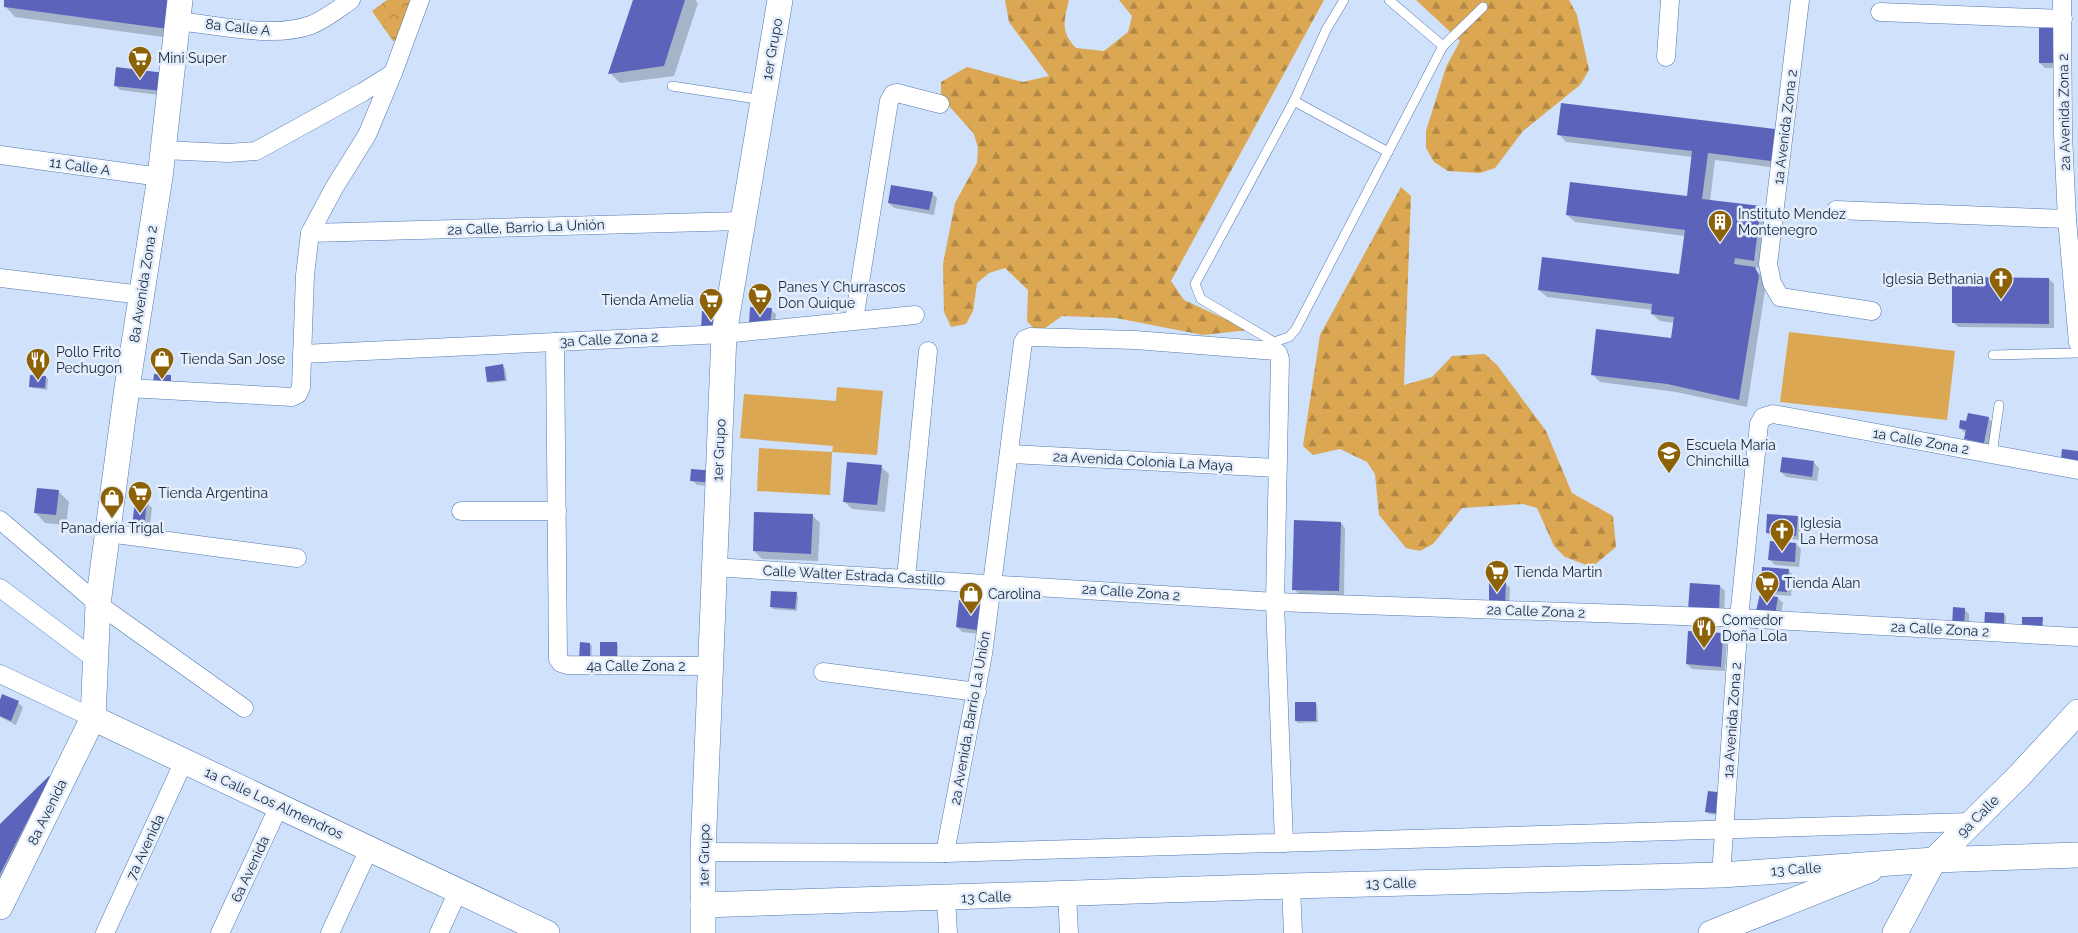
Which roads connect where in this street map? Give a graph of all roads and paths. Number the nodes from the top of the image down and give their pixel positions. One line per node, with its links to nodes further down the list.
1 (350, 0): 10 (street, 8a Calle A)
2 (420, 0): 15 (street)
3 (779, 0): 17 (street, 1er Grupo)
4 (1344, 0): 18 (lane)
5 (1389, 0): 13 (lane)
6 (1670, 0): 14 (street)
7 (1800, 0): 30 (street, 1a Avenida Zona 2)
8 (2062, 0): 12 (street, 2a Avenida Zona 2)
9 (1483, 7): 13 (lane)
10 (178, 10): 20 (street, 8a Avenida Zona 2)
11 (1880, 12): 12 (street)
12 (2068, 29): 25 (street, 2a Avenida Zona 2)
13 (1443, 46): 21 (lane)
14 (1666, 57)
15 (393, 73): 20 (street); 27 (street)
16 (672, 86): 17 (lane)
17 (763, 100): 26 (street, 1er Grupo)
18 (1294, 100): 21 (lane); 21 (lane)
19 (940, 104): 32 (street)
20 (162, 150): 23 (street, 8a Avenida Zona 2)
21 (1388, 152)
22 (0, 155): 23 (street, 11 Calle A)
23 (160, 176): 29 (street, 8a Avenida Zona 2)
24 (1836, 210): 25 (street)
25 (2067, 219): 35 (street, 2a Avenida Zona 2)
26 (742, 221): 27 (street, 2a Calle, Barrio La Unión); 33 (street, 1er Grupo)
27 (310, 234): 37 (street)
28 (0, 278): 29 (street)
29 (142, 295): 40 (street, 8a Avenida Zona 2)
30 (1872, 310)
31 (915, 315): 32 (street, 3a Calle Zona 2)
32 (854, 320): 33 (street, 3a Calle Zona 2)
33 (724, 334): 34 (street, 3a Calle Zona 2); 52 (street, 1er Grupo)
34 (555, 342): 37 (street, 3a Calle Zona 2); 48 (street)
35 (2078, 343)
36 (928, 351): 53 (street)
37 (302, 354): 40 (street)
38 (1993, 354): 39 (lane)
39 (2078, 354)
40 (128, 388): 50 (street, 8a Avenida Zona 2)
41 (1999, 405): 44 (lane)
42 (1764, 417): 44 (street, 1a Calle Zona 2); 58 (street, 1a Avenida Zona 2)
43 (1010, 454): 45 (street, 2a Avenida Colonia La Maya); 45 (street, 2a Avenida, Barrio La Unión); 54 (street, 2a Avenida, Barrio La Unión)
44 (1992, 454): 46 (street, 1a Calle Zona 2)
45 (1277, 468): 56 (street)
46 (2078, 470)
47 (461, 511): 48 (street)
48 (557, 511): 61 (street, 4a Calle Zona 2)
49 (0, 520): 57 (street)
50 (108, 532): 51 (street); 57 (street, 8a Avenida Zona 2)
51 (297, 558)
52 (714, 567): 53 (street, Calle Walter Estrada Castillo); 61 (street, 1er Grupo)
53 (906, 578): 54 (street, Calle Walter Estrada Castillo)
54 (994, 583): 56 (street, 2a Calle Zona 2); 64 (street, 2a Avenida, Barrio La Unión)
55 (0, 588): 60 (street)
56 (1275, 602): 58 (street, 2a Calle Zona 2); 72 (street)
57 (98, 604): 60 (street, 8a Avenida Zona 2); 65 (street)
58 (1739, 618): 59 (street, 2a Calle Zona 2); 71 (street, 1a Avenida Zona 2)
59 (2078, 637)
60 (96, 660): 67 (street, 8a Avenida Zona 2)
61 (710, 666): 74 (street, 1er Grupo)
62 (823, 672): 64 (street)
63 (0, 674): 67 (street, 1a Calle Los Almendros)
64 (977, 692): 75 (street, 2a Avenida, Barrio La Unión)
65 (244, 708)
66 (2078, 712): 70 (street, 9a Calle)
67 (93, 718): 68 (street, 1a Calle Los Almendros); 85 (street, 8a Avenida)
68 (184, 761): 69 (street, 1a Calle Los Almendros); 86 (street, 7a Avenida)
69 (279, 806): 73 (street, 1a Calle Los Almendros); 87 (street, 6a Avenida)
70 (1971, 822): 71 (street); 77 (street, 9a Calle)
71 (1724, 830): 72 (street); 79 (street, 1a Avenida Zona 2)
72 (1284, 844): 75 (street)
73 (369, 849): 81 (street, 1a Calle Los Almendros); 88 (street)
74 (703, 852): 75 (street); 84 (street, 1er Grupo)
75 (945, 853)
76 (2078, 855): 77 (street, 13 Calle)
77 (1934, 860): 78 (street, 13 Calle); 96 (street, 9a Calle)
78 (1891, 862): 79 (street, 13 Calle); 95 (street)
79 (1721, 875): 80 (street, 13 Calle)
80 (1291, 886): 82 (street, 13 Calle); 94 (street)
81 (458, 891): 89 (street); 90 (street, 1a Calle Los Almendros)
82 (1067, 894): 83 (street, 13 Calle); 93 (street)
83 (946, 898): 84 (street, 13 Calle); 92 (street)
84 (703, 905): 91 (street, 1er Grupo)
85 (0, 907)
86 (105, 933)
87 (220, 933)
88 (330, 933)
89 (439, 933)
90 (547, 933)
91 (703, 933)
92 (948, 933)
93 (1069, 933)
94 (1293, 933)
95 (1711, 933)
96 (1895, 933)

